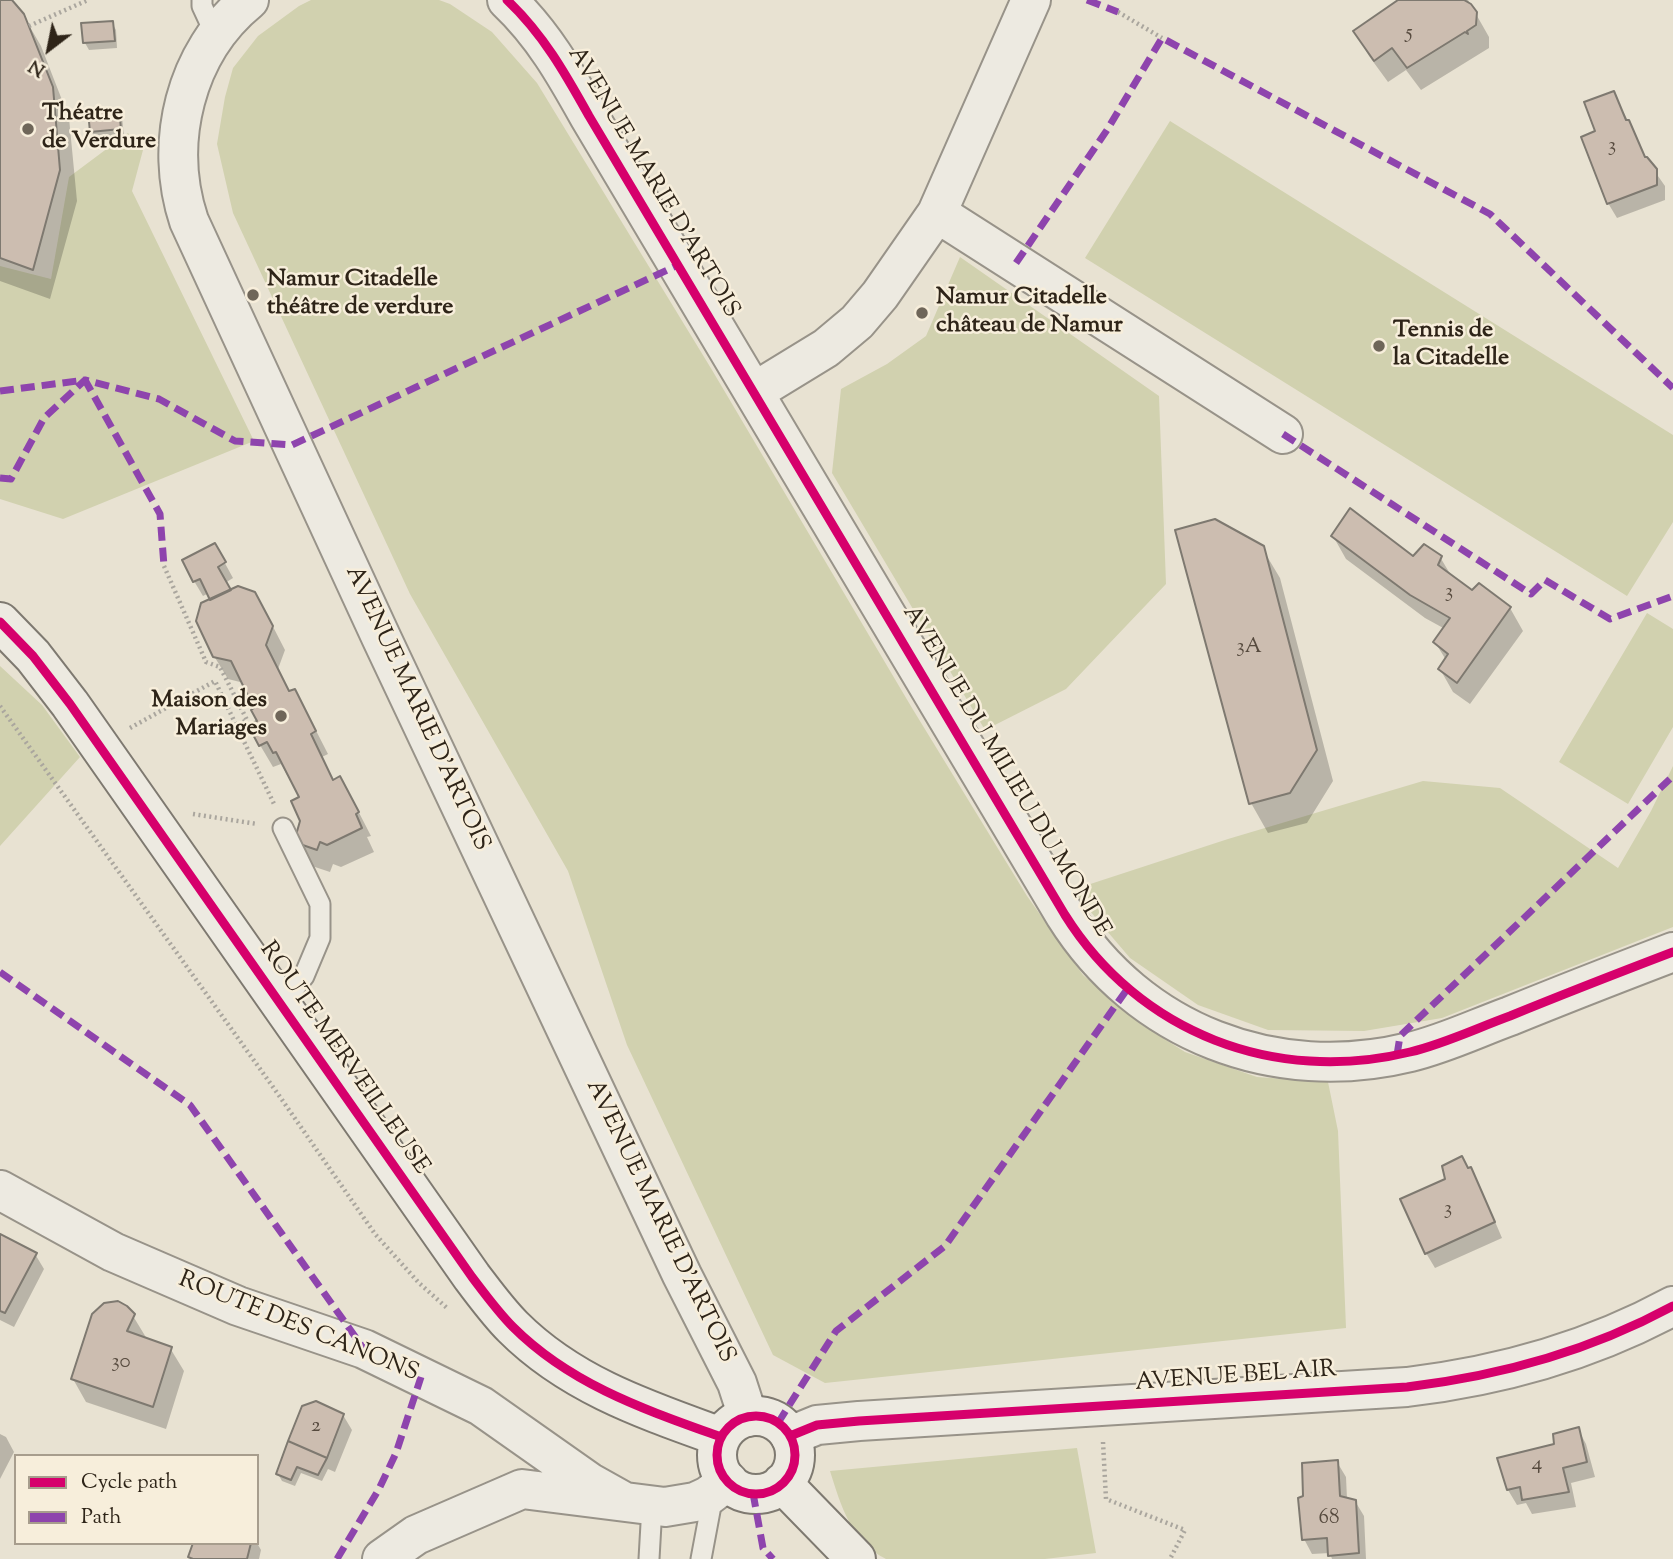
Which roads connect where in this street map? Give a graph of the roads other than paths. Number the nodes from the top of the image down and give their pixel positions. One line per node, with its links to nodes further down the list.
1 (249, 0): 4 (street, AVENUE MARIE D'ARTOIS)
2 (507, 0): 6 (street, AVENUE MARIE D'ARTOIS)
3 (1019, 4): 5 (street)
4 (208, 17): 14 (street, AVENUE MARIE D'ARTOIS)
5 (937, 213): 6 (street); 7 (street)
6 (754, 392): 10 (street, AVENUE DU MILIEU DU MONDE)
7 (1283, 434)
8 (0, 622): 11 (street, ROUTE MERVEILLEUSE)
9 (283, 828): 11 (lane)
10 (1673, 952)
11 (281, 1005): 14 (street, ROUTE MERVEILLEUSE)
12 (0, 1190): 18 (street, ROUTE DES CANONS)
13 (1673, 1306): 15 (street, AVENUE BEL AIR)
14 (735, 1427): 15 (street); 17 (street)
15 (790, 1436): 16 (street)
16 (782, 1483): 17 (street); 22 (street)
17 (718, 1488): 18 (street); 21 (lane)
18 (638, 1503): 19 (street); 20 (lane)
19 (382, 1559)
20 (649, 1559)
21 (701, 1559)
22 (856, 1559)

